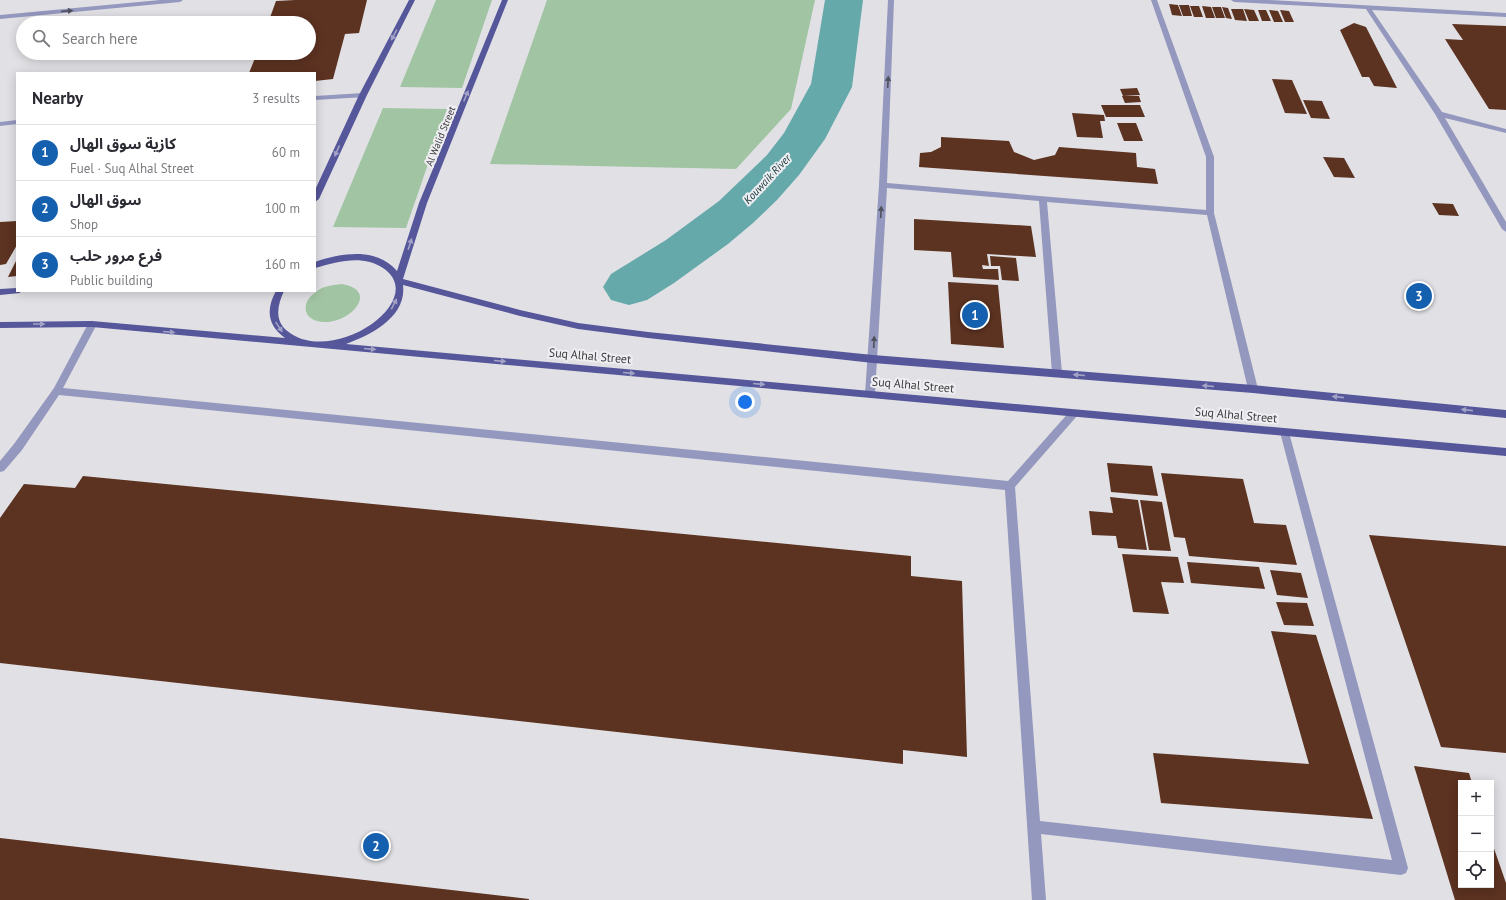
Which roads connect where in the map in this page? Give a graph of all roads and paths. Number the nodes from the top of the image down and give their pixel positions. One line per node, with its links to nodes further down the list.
1 (152, 0): 8 (street)
2 (180, 0): 8 (street)
3 (412, 0): 12 (main road, one-way to 12)
4 (505, 0): 24 (main road, Al Walid Street, one-way to 4)
5 (891, 0): 18 (street, one-way to 5)
6 (1154, 0): 21 (street)
7 (1234, 0): 9 (street)
8 (145, 4): 11 (street, one-way to 8)
9 (1368, 8): 10 (street); 14 (street)
10 (1506, 15)
11 (0, 17)
12 (363, 95): 13 (street); 19 (main road, one-way to 19)
13 (316, 98)
14 (1439, 114): 17 (street); 22 (street)
15 (16, 122): 16 (street)
16 (0, 124)
17 (1506, 131)
18 (883, 186): 20 (street); 31 (street, one-way to 18)
19 (316, 197)
20 (1042, 200): 21 (street); 32 (street)
21 (1210, 213): 33 (street)
22 (1506, 229)
23 (316, 264): 24 (main road)
24 (398, 281): 30 (main road, Al Walid Street, one-way to 24); 31 (main road, Suq Alhal Street)
25 (16, 291): 26 (main road)
26 (0, 292)
27 (279, 292): 30 (main road, one-way to 30)
28 (92, 324): 29 (main road, one-way to 28); 30 (main road, one-way to 30); 34 (street)
29 (0, 325)
30 (317, 344): 35 (main road, Suq Alhal Street, one-way to 35)
31 (873, 359): 32 (main road, Suq Alhal Street); 35 (street)
32 (1057, 373): 33 (main road, Suq Alhal Street, one-way to 32)
33 (1253, 389): 37 (main road, Suq Alhal Street, one-way to 33)
34 (57, 391): 40 (street); 41 (street)
35 (870, 394): 36 (main road, Suq Alhal Street)
36 (1074, 413): 38 (main road, Suq Alhal Street); 41 (street)
37 (1506, 414)
38 (1285, 432): 39 (main road, Suq Alhal Street); 42 (street)
39 (1506, 452)
40 (0, 468)
41 (1010, 486): 42 (street)
42 (1034, 827): 43 (street)
43 (1039, 900)

